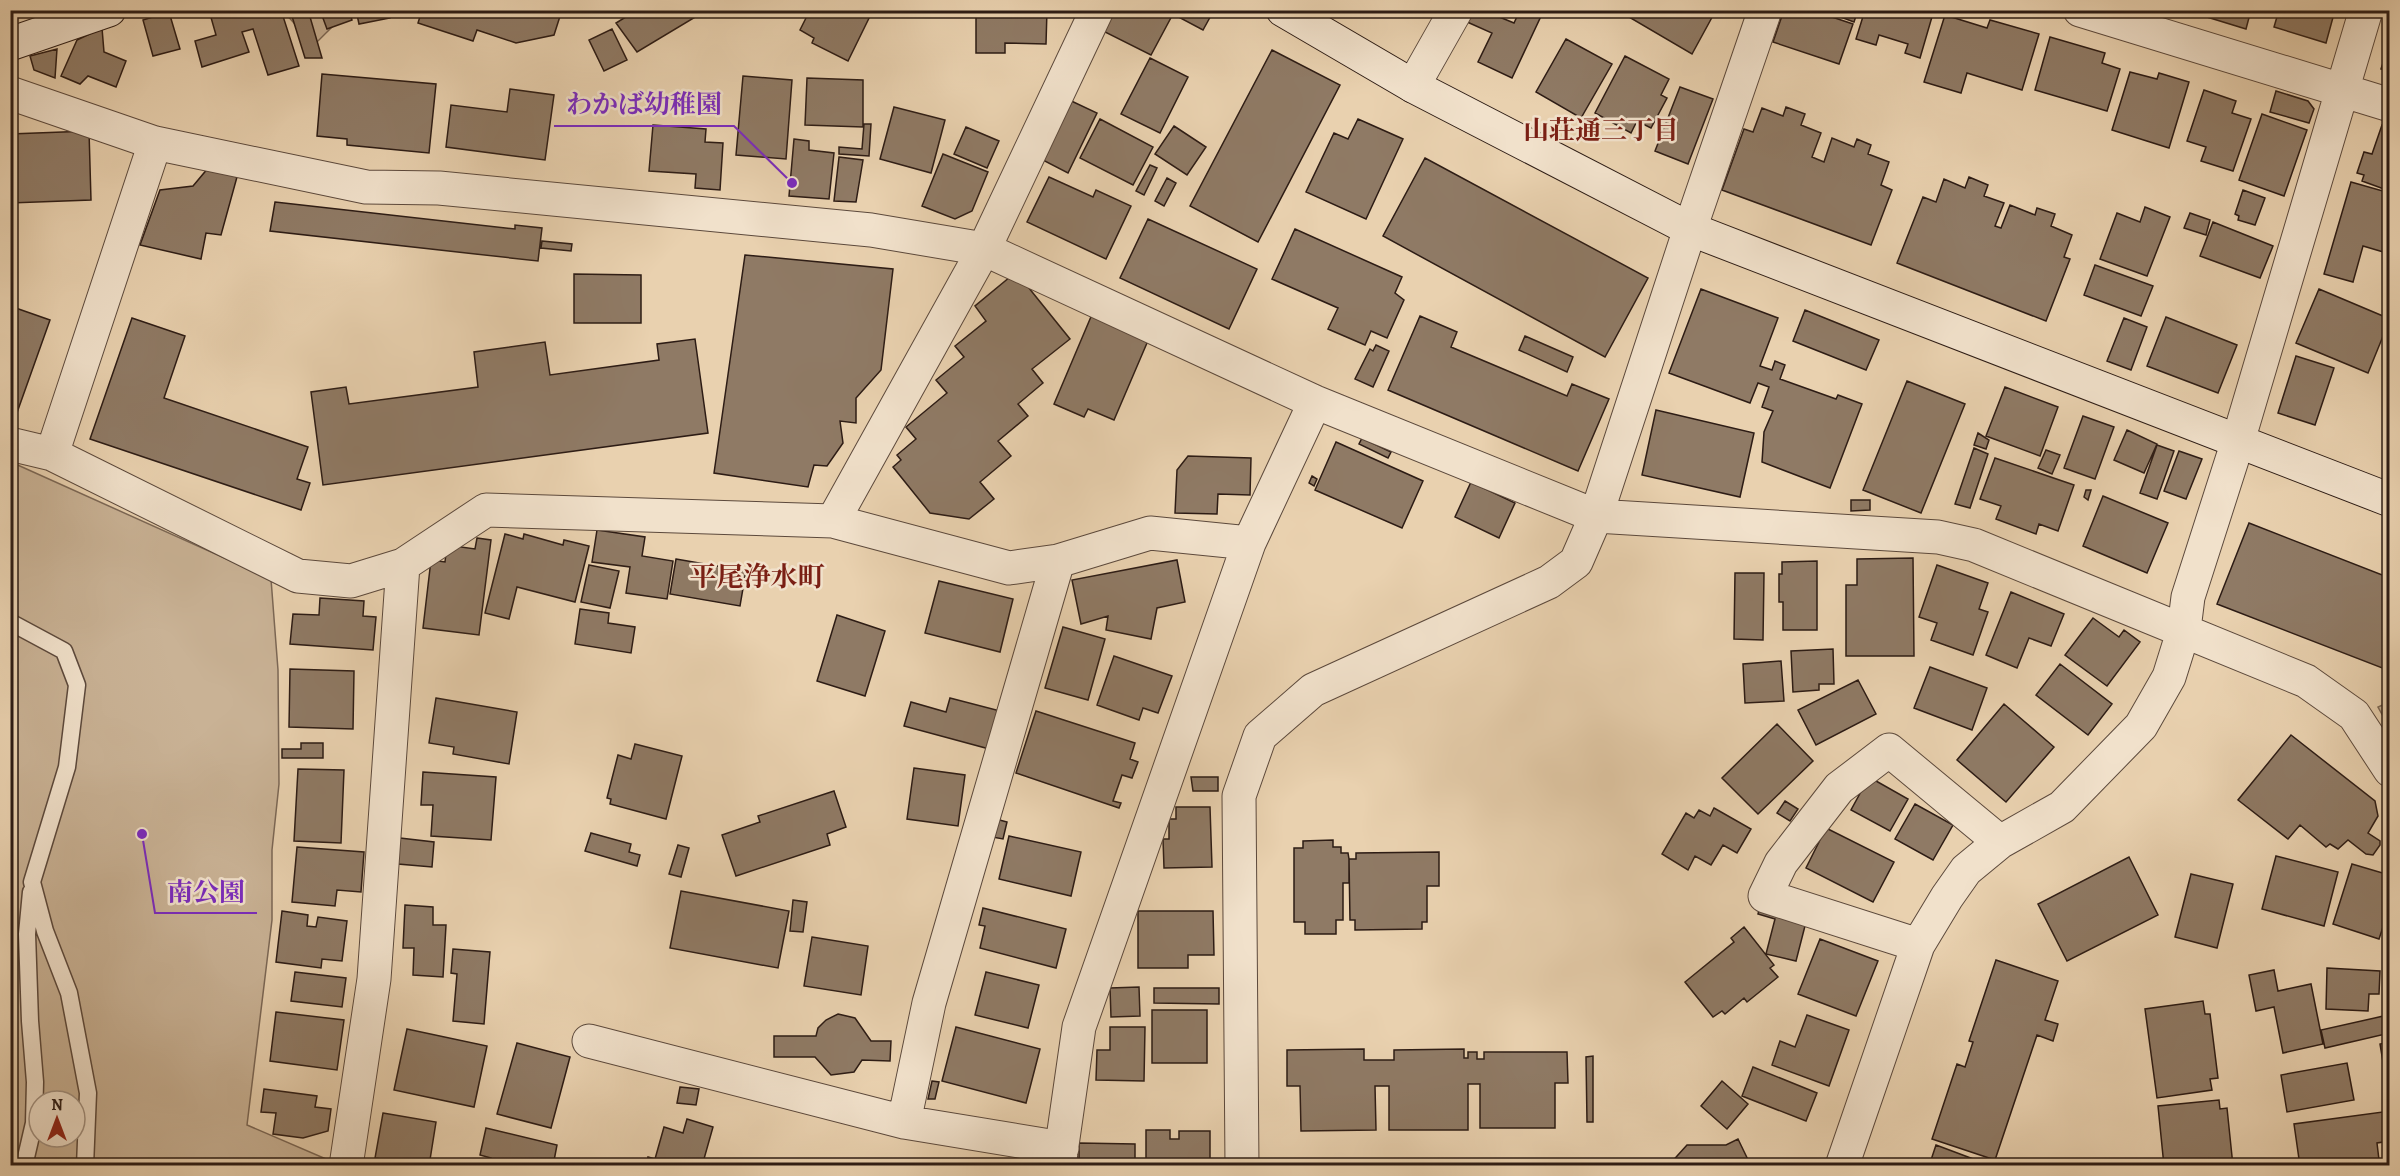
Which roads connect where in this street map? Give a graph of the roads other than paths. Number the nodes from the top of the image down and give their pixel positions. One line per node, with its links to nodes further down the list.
1 (109, 10): 8 (street)
2 (1097, 10): 15 (street)
3 (1284, 10): 9 (street)
4 (1456, 10): 9 (street)
5 (1765, 10): 14 (street)
6 (2080, 10): 10 (street)
7 (2366, 10): 10 (street)
8 (10, 44)
9 (1413, 86): 14 (street)
10 (2341, 88): 12 (street); 17 (street)
11 (10, 93): 13 (street)
12 (2390, 105)
13 (155, 143): 15 (street); 19 (street)
14 (1690, 229): 17 (street); 21 (street)
15 (984, 249): 16 (street); 22 (street)
16 (1315, 402): 21 (street); 23 (street)
17 (2238, 441): 20 (street); 27 (street)
18 (10, 444): 19 (street)
19 (52, 454): 25 (street)
20 (2390, 500)
21 (1596, 516): 27 (street); 38 (street)
22 (833, 521): 24 (street); 25 (street)
23 (1249, 543): 24 (street); 34 (street)
24 (1058, 561): 33 (street)
25 (403, 565): 37 (street)
26 (10, 622): 30 (lane)
27 (2184, 629): 28 (street); 29 (street)
28 (2390, 770)
29 (2000, 842): 31 (street); 31 (street)
30 (32, 882): 35 (lane); 36 (lane)
31 (1918, 945): 39 (street)
32 (589, 1041): 33 (street)
33 (904, 1122): 34 (street)
34 (1060, 1157)
35 (24, 1166)
36 (85, 1166)
37 (346, 1166)
38 (1242, 1166)
39 (1842, 1166)

